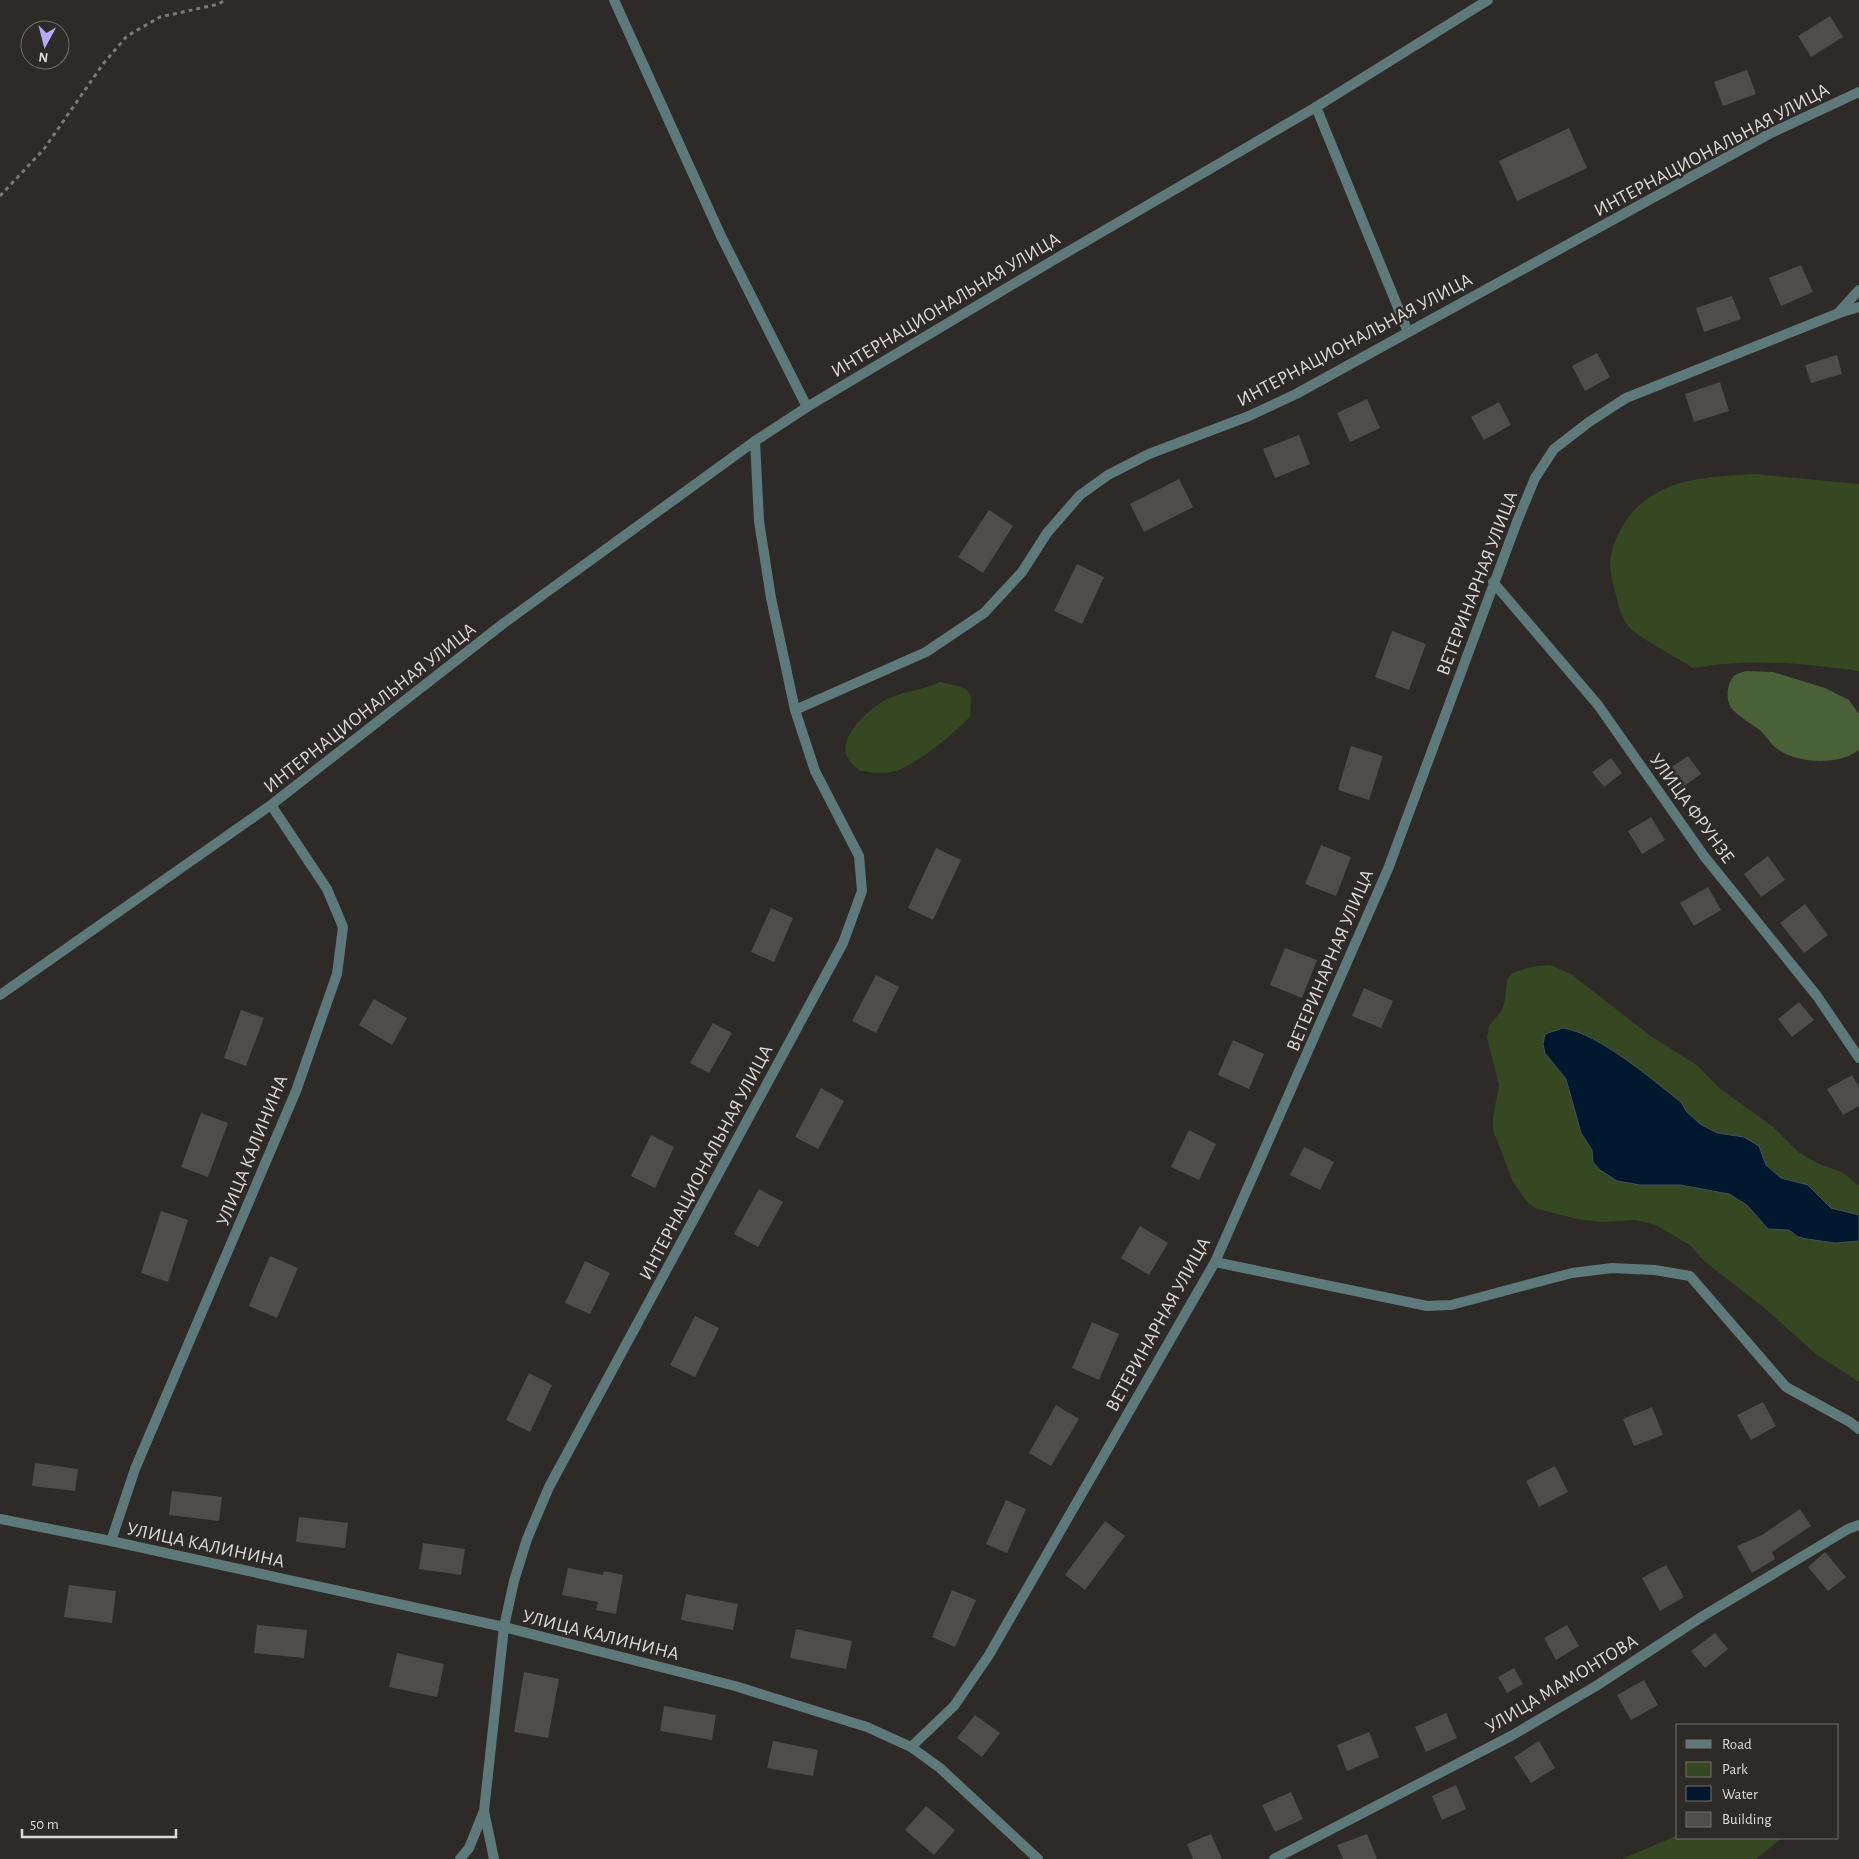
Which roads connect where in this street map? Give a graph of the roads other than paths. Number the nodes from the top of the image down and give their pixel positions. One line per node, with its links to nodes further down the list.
1 (614, 0): 9 (street)
2 (1488, 0): 4 (street, ИНТЕРНАЦИОНАЛЬНАЯ УЛИЦА)
3 (1859, 92): 8 (street, ИНТЕРНАЦИОНАЛЬНАЯ УЛИЦА)
4 (1316, 107): 8 (street); 9 (street, ИНТЕРНАЦИОНАЛЬНАЯ УЛИЦА)
5 (1859, 290): 7 (street)
6 (1859, 307): 7 (street, ВЕТЕРИНАРНАЯ УЛИЦА)
7 (1839, 313): 11 (street, ВЕТЕРИНАРНАЯ УЛИЦА)
8 (1408, 332): 12 (street, ИНТЕРНАЦИОНАЛЬНАЯ УЛИЦА)
9 (807, 407): 10 (street, ИНТЕРНАЦИОНАЛЬНАЯ УЛИЦА)
10 (755, 440): 12 (street, ИНТЕРНАЦИОНАЛЬНАЯ УЛИЦА); 13 (street, ИНТЕРНАЦИОНАЛЬНАЯ УЛИЦА)
11 (1493, 582): 15 (street, УЛИЦА ФРУНЗЕ); 16 (street, ВЕТЕРИНАРНАЯ УЛИЦА)
12 (795, 710): 21 (street, ИНТЕРНАЦИОНАЛЬНАЯ УЛИЦА)
13 (271, 806): 14 (street, ИНТЕРНАЦИОНАЛЬНАЯ УЛИЦА); 20 (street, УЛИЦА КАЛИНИНА)
14 (0, 995)
15 (1859, 1058)
16 (1215, 1262): 17 (street); 22 (street, ВЕТЕРИНАРНАЯ УЛИЦА)
17 (1859, 1429)
18 (0, 1519): 20 (street, УЛИЦА КАЛИНИНА)
19 (1859, 1525): 27 (street, УЛИЦА МАМОНТОВА)
20 (111, 1541): 21 (street, УЛИЦА КАЛИНИНА)
21 (504, 1628): 22 (street, УЛИЦА КАЛИНИНА); 23 (street, ИНТЕРНАЦИОНАЛЬНАЯ УЛИЦА)
22 (911, 1747): 26 (street, УЛИЦА КАЛИНИНА)
23 (484, 1811): 24 (street); 25 (street)
24 (460, 1859)
25 (494, 1859)
26 (1038, 1859)
27 (1274, 1859)

